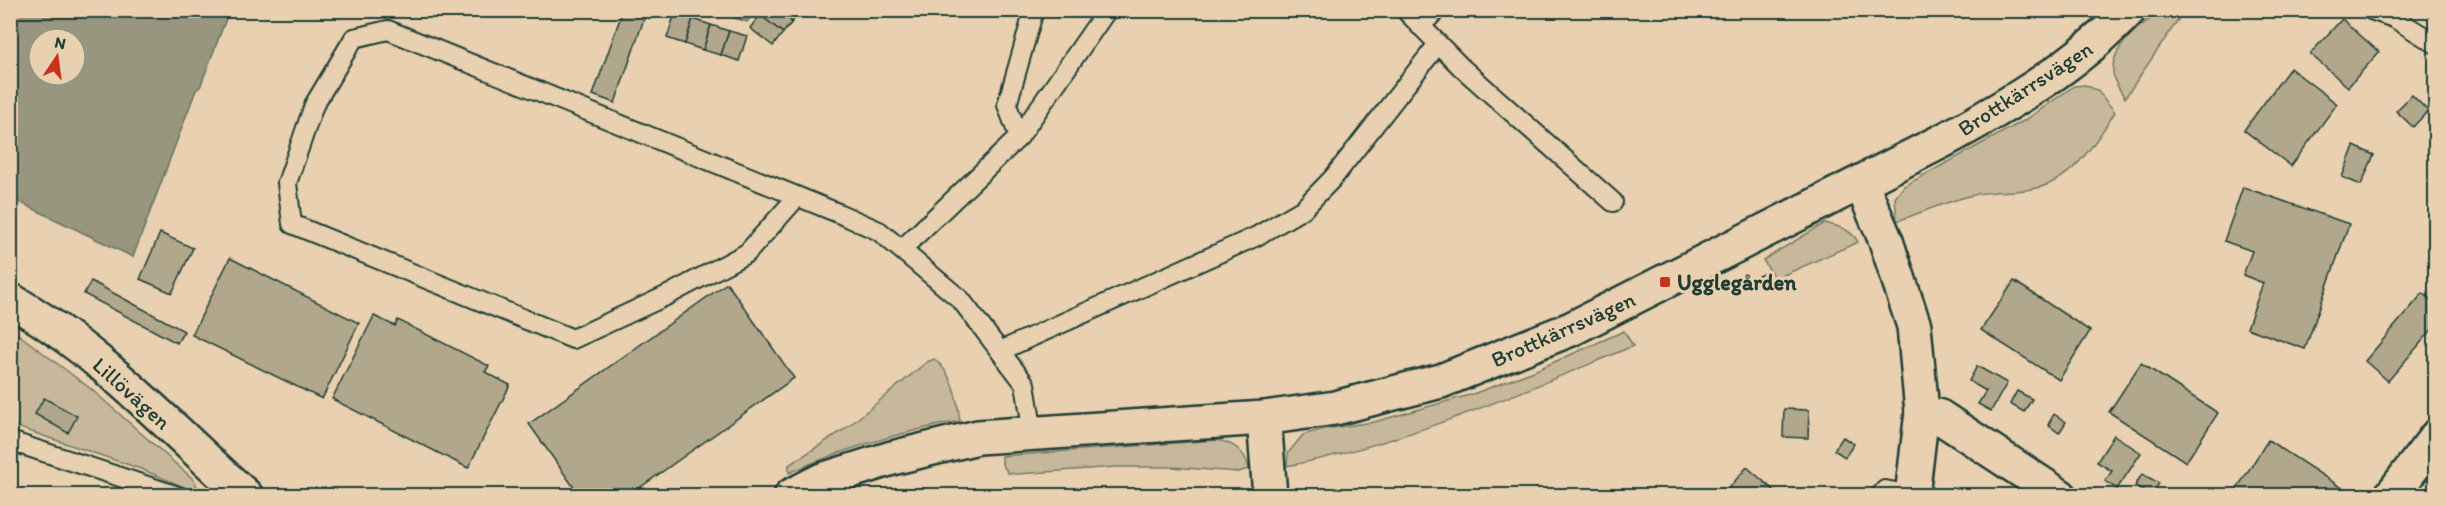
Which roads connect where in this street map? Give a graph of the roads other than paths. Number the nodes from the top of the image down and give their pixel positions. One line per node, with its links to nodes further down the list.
1 (1034, 10): 10 (lane)
2 (1107, 10): 10 (lane)
3 (1405, 10): 7 (lane)
4 (1437, 10): 7 (lane)
5 (2129, 10): 11 (street, Brottkärrsvägen)
6 (2372, 10): 9 (lane)
7 (1420, 26): 8 (lane)
8 (1438, 44): 13 (lane); 16 (lane)
9 (2436, 44)
10 (1020, 137): 14 (lane)
11 (1862, 184): 17 (street); 18 (street, Brottkärrsvägen)
12 (797, 197): 12 (lane); 14 (lane)
13 (1613, 202)
14 (902, 249): 16 (lane)
15 (10, 300): 23 (street, Lillövägen)
16 (1000, 351): 19 (lane)
17 (1922, 412): 26 (street); 27 (street)
18 (1264, 418): 19 (street, Brottkärrsvägen); 25 (street)
19 (1033, 434): 24 (street, Brottkärrsvägen)
20 (2436, 437): 28 (street)
21 (10, 441): 22 (lane)
22 (178, 495)
23 (246, 495)
24 (791, 495)
25 (1270, 495)
26 (1901, 495)
27 (2060, 495)
28 (2391, 495)

